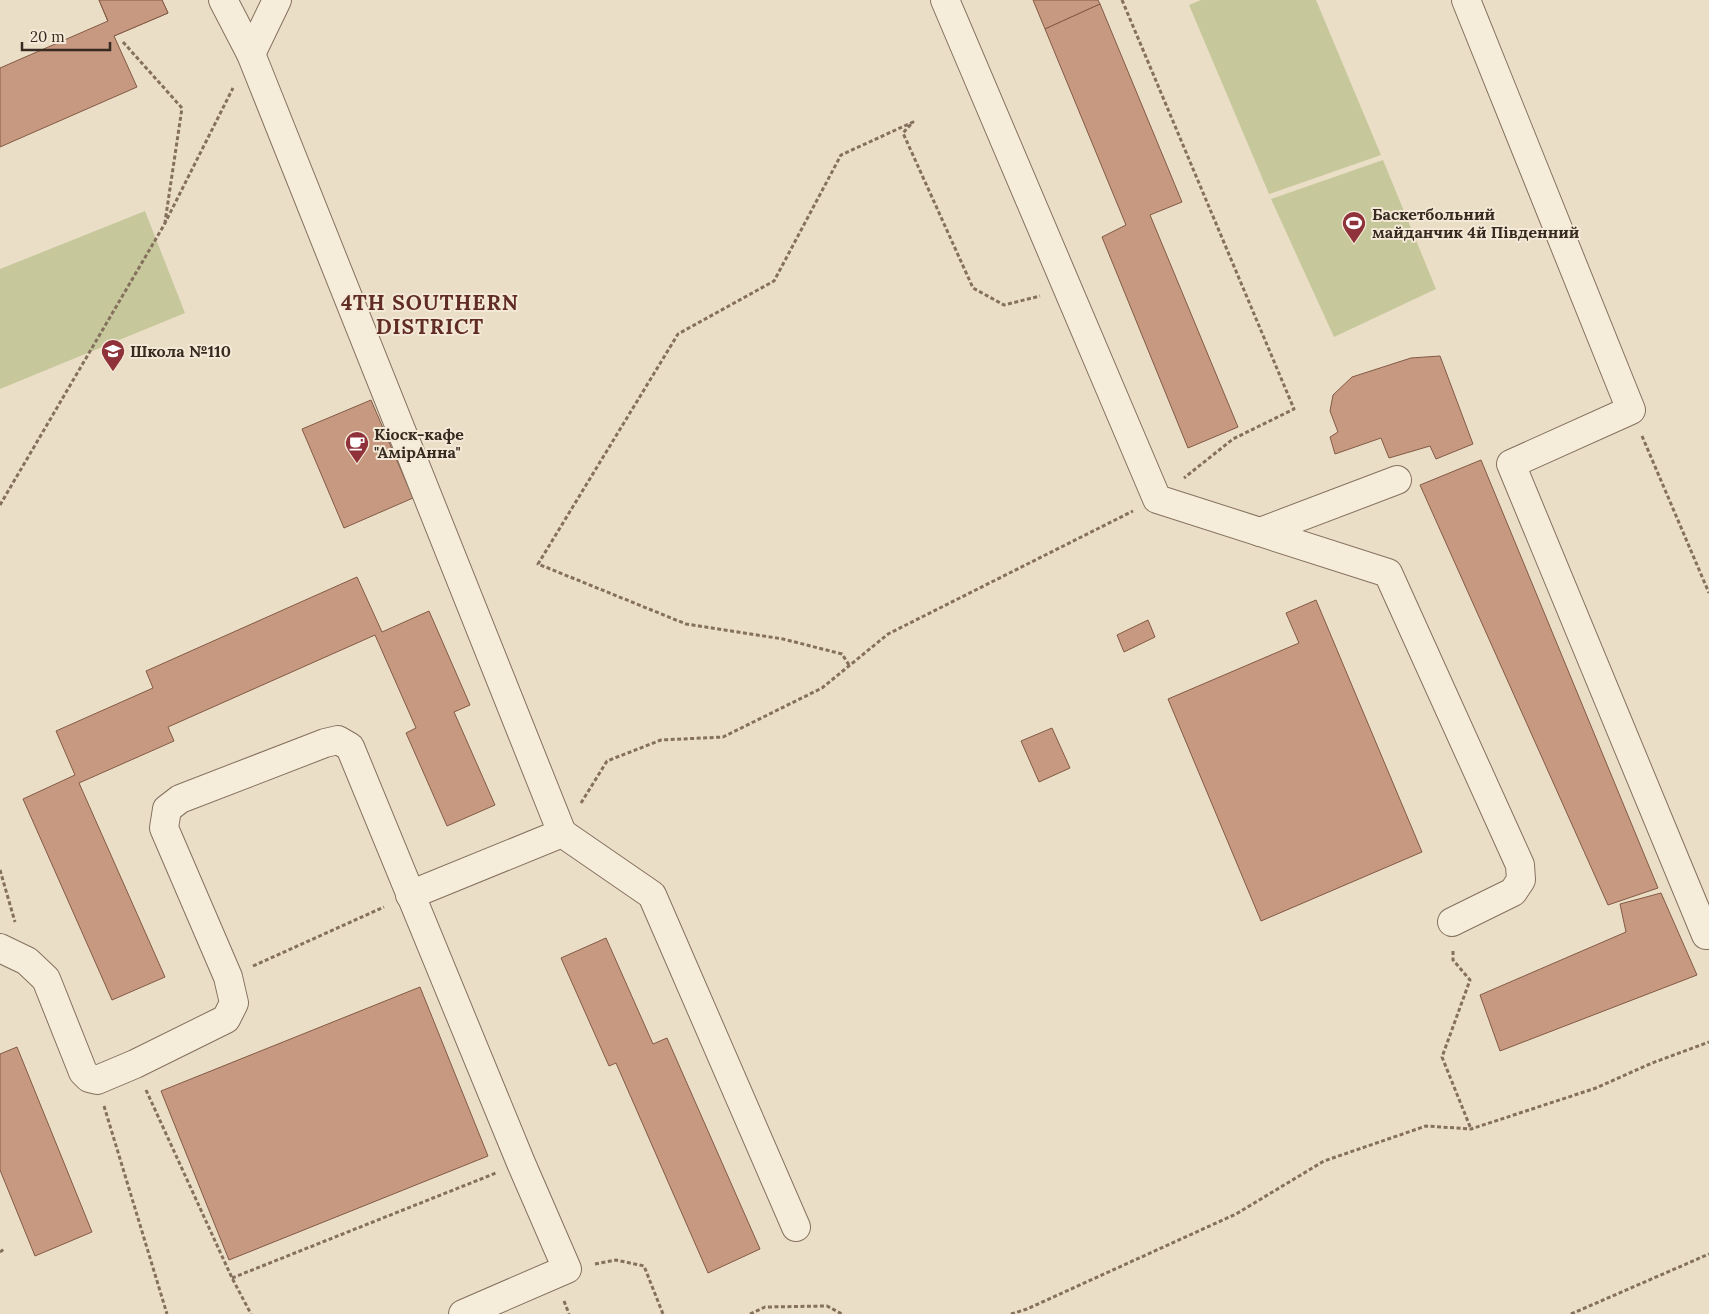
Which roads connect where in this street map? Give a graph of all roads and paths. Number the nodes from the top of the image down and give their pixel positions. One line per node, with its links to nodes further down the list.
1 (223, 0): 7 (lane)
2 (277, 0): 7 (lane)
3 (945, 0): 9 (lane)
4 (1122, 0): 12 (path)
5 (1466, 0): 10 (lane)
6 (123, 42): 8 (path)
7 (250, 54): 8 (path); 17 (lane)
8 (164, 225): 13 (path)
9 (1068, 290): 12 (lane); 16 (path)
10 (1631, 410): 15 (path); 21 (lane)
11 (1397, 480): 14 (lane)
12 (1157, 500): 14 (lane); 16 (path)
13 (0, 505)
14 (1260, 532): 20 (lane)
15 (1709, 593)
16 (849, 665): 17 (path)
17 (562, 833): 19 (lane); 30 (lane)
18 (0, 870): 23 (path)
19 (410, 895): 24 (path); 24 (lane); 29 (lane)
20 (1452, 922): 28 (path)
21 (1706, 934)
22 (0, 948): 23 (lane)
23 (27, 961): 27 (lane)
24 (228, 977): 26 (lane)
25 (1709, 1042): 28 (path)
26 (134, 1064): 27 (lane); 35 (path)
27 (97, 1080): 36 (path)
28 (1472, 1129): 42 (path)
29 (521, 1163): 34 (lane); 35 (path)
30 (796, 1227)
31 (4, 1249): 32 (path)
32 (0, 1252)
33 (1709, 1254): 43 (path)
34 (567, 1269): 38 (lane); 39 (path)
35 (232, 1278): 37 (path)
36 (166, 1314)
37 (251, 1314)
38 (464, 1314)
39 (663, 1314)
40 (750, 1314): 41 (path)
41 (842, 1314)
42 (1011, 1314)
43 (1571, 1314)

